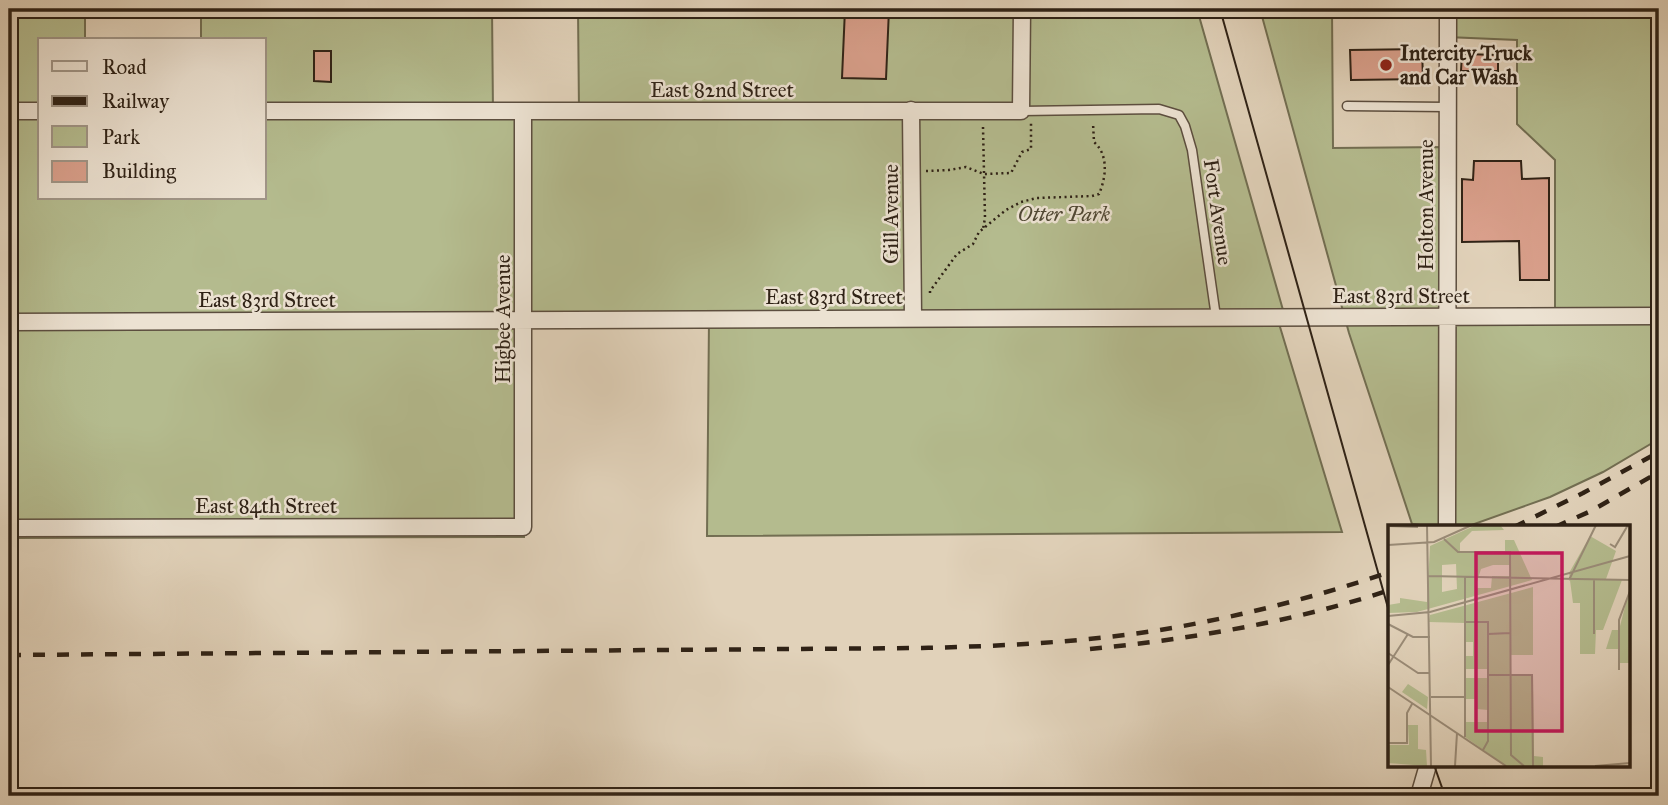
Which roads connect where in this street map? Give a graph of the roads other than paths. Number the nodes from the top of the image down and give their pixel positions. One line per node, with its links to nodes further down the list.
1 (1021, 9): 11 (street)
2 (1448, 9): 4 (street, Holton Avenue)
3 (1347, 106): 4 (lane)
4 (1447, 107): 12 (street, Holton Avenue)
5 (911, 110): 9 (street, East 82nd Street); 11 (street, East 82nd Street); 15 (street, Gill Avenue)
6 (9, 111): 7 (street)
7 (38, 111)
8 (266, 111): 9 (street, East 82nd Street)
9 (523, 111): 16 (street, Higbee Avenue)
10 (1179, 115): 11 (lane, East 82nd Street); 14 (lane, Fort Avenue)
11 (1026, 117)
12 (1447, 316): 13 (street, East 83rd Street); 14 (street, East 83rd Street); 18 (street, Holton Avenue)
13 (1659, 316)
14 (1216, 317): 15 (street, East 83rd Street)
15 (913, 318): 16 (street, East 83rd Street)
16 (524, 319): 17 (street, East 83rd Street); 19 (street, Higbee Avenue)
17 (9, 322)
18 (1447, 525)
19 (523, 527): 20 (street, East 84th Street)
20 (9, 528)
21 (1428, 766): 22 (street)
22 (1419, 796)

